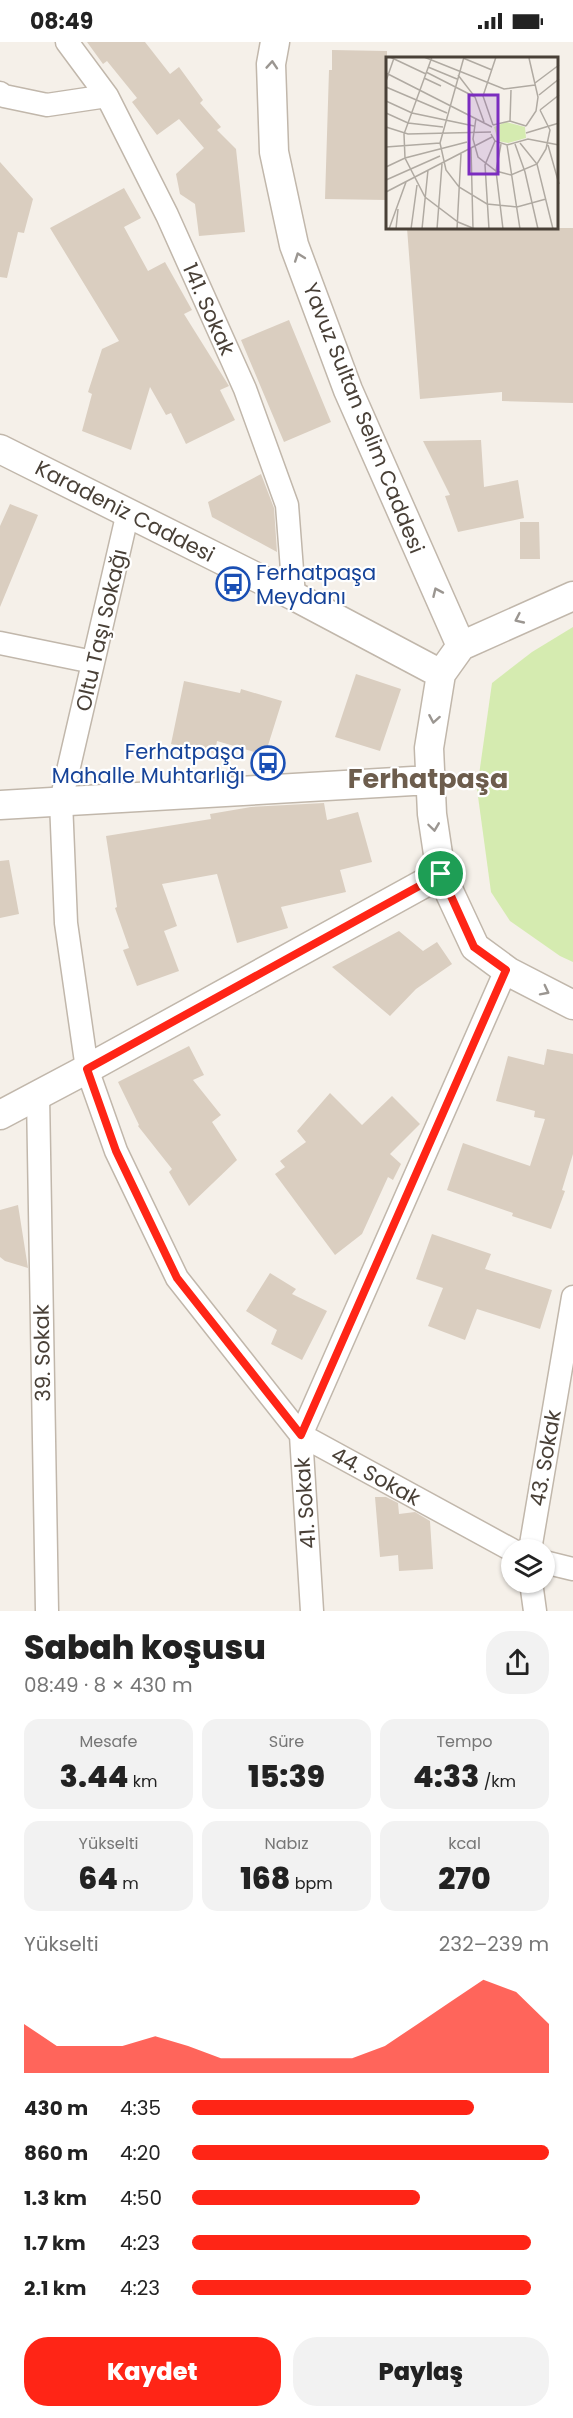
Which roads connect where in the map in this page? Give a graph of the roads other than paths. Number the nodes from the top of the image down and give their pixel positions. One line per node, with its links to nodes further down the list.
1 (67, 42): 4 (street, 141. Sokak)
2 (275, 42): 10 (street, Yavuz Sultan Selim Caddesi, one-way to 2)
3 (0, 93): 4 (street)
4 (107, 96): 7 (street, 141. Sokak)
5 (0, 448): 6 (street, Karadeniz Caddesi)
6 (128, 512): 7 (street, Karadeniz Caddesi); 11 (street, Oltu Taşı Sokağı)
7 (294, 596): 12 (street, Karadeniz Caddesi)
8 (573, 596): 10 (street, one-way to 10)
9 (0, 644): 11 (street)
10 (461, 646): 12 (street)
11 (93, 662): 14 (street, Oltu Taşı Sokağı)
12 (441, 674): 13 (street, one-way to 13)
13 (430, 780): 14 (street); 16 (street, one-way to 16)
14 (62, 801): 15 (street); 19 (street, Oltu Taşı Sokağı)
15 (0, 805)
16 (441, 874): 17 (street); 19 (street)
17 (506, 970): 18 (street, one-way to 18); 23 (street, 41. Sokak)
18 (573, 1005)
19 (87, 1069): 20 (street); 23 (street, 44. Sokak)
20 (38, 1095): 21 (street); 29 (street, 39. Sokak)
21 (0, 1115)
22 (573, 1296): 24 (street, 43. Sokak)
23 (301, 1435): 25 (street, 44. Sokak); 30 (street, 41. Sokak)
24 (532, 1539)
25 (501, 1544)
26 (555, 1565): 27 (street)
27 (573, 1569)
28 (533, 1593): 31 (street)
29 (47, 1611)
30 (312, 1611)
31 (535, 1611)

